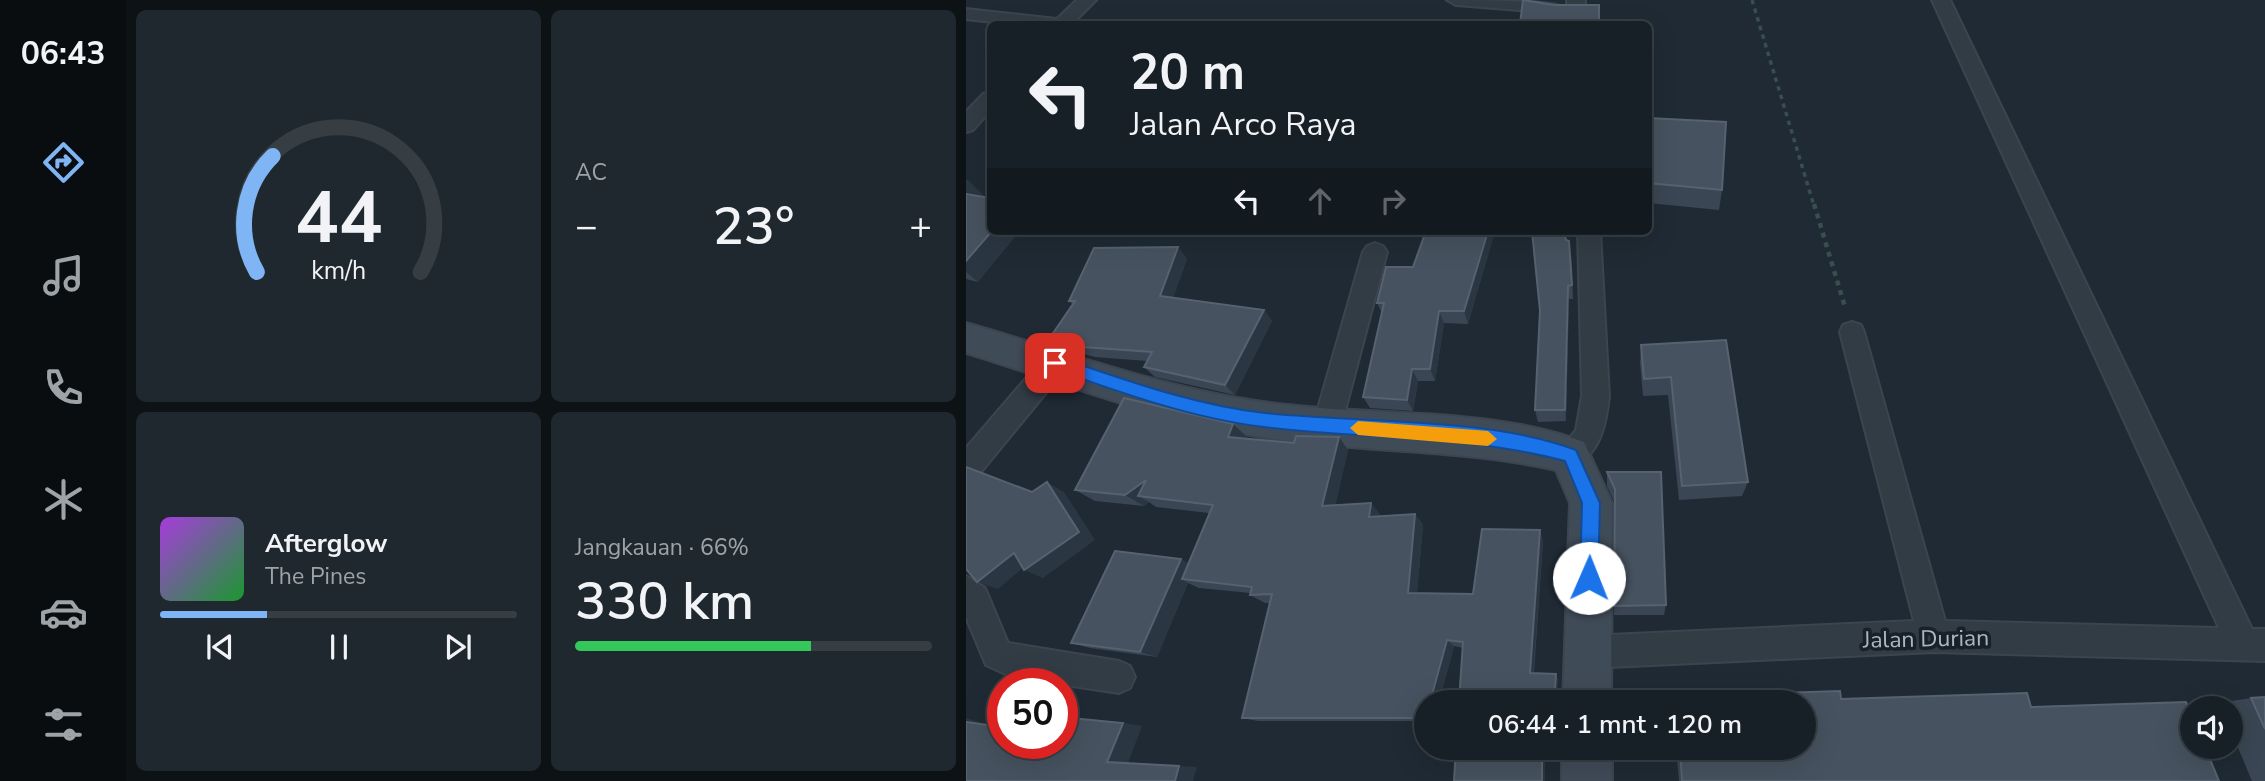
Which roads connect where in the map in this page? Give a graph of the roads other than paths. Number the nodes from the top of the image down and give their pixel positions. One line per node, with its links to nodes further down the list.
1 (1087, 0): 7 (street)
2 (1456, 0): 4 (street)
3 (1941, 0): 20 (street)
4 (1576, 11)
5 (966, 14): 6 (street)
6 (1028, 21)
7 (1065, 21)
8 (987, 102): 9 (street)
9 (966, 125)
10 (1589, 235): 16 (street)
11 (1375, 252): 15 (street)
12 (1852, 332): 19 (street)
13 (966, 338): 14 (main road)
14 (1055, 363): 15 (main road); 17 (street)
15 (1327, 426): 16 (main road)
16 (1570, 455): 21 (main road)
17 (966, 469)
18 (966, 591): 22 (street)
19 (1934, 636): 20 (street, Jalan Durian); 21 (street, Jalan Durian)
20 (2255, 645)
21 (1587, 652): 23 (main road)
22 (1119, 677)
23 (1587, 690)
24 (1587, 760): 25 (main road)
25 (1587, 781)

